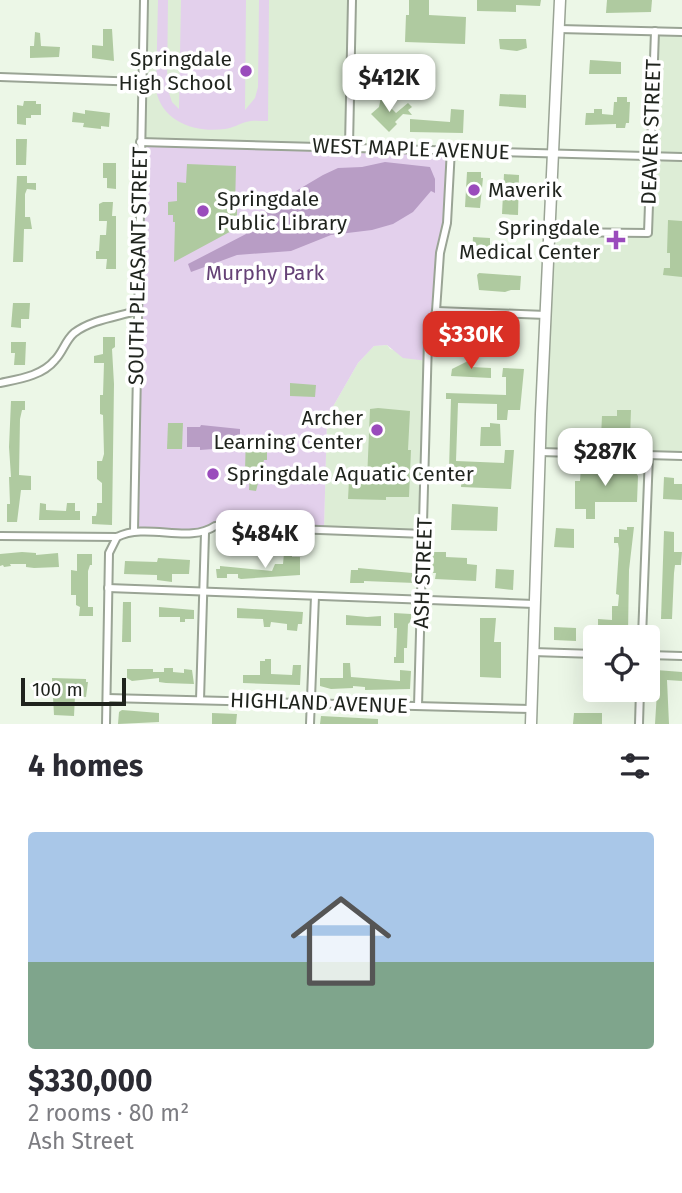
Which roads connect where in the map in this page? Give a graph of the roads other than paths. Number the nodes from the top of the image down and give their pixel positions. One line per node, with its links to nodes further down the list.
1 (144, 0): 8 (street, SOUTH PLEASANT STREET)
2 (352, 0): 10 (street)
3 (560, 0): 4 (main road)
4 (559, 29): 5 (street); 12 (main road)
5 (655, 31): 6 (street); 13 (street, DEAVER STREET)
6 (682, 32)
7 (0, 77): 8 (street)
8 (142, 82): 9 (street, SOUTH PLEASANT STREET)
9 (140, 142): 10 (street, WEST MAPLE AVENUE); 16 (street, SOUTH PLEASANT STREET)
10 (349, 146): 11 (street, WEST MAPLE AVENUE)
11 (451, 149): 12 (street, WEST MAPLE AVENUE); 17 (street, ASH STREET)
12 (553, 154): 13 (street, WEST MAPLE AVENUE); 15 (main road)
13 (650, 156): 14 (street, WEST MAPLE AVENUE); 15 (street, DEAVER STREET)
14 (682, 157)
15 (550, 232): 18 (main road)
16 (136, 311): 19 (street); 23 (street, SOUTH PLEASANT STREET)
17 (436, 311): 18 (street); 25 (street, ASH STREET)
18 (546, 315): 20 (main road)
19 (0, 383)
20 (540, 452): 21 (street); 32 (main road)
21 (649, 455): 22 (street); 33 (street)
22 (682, 456)
23 (134, 531): 24 (street); 27 (street)
24 (205, 533): 25 (street); 29 (street)
25 (425, 534): 31 (street, ASH STREET)
26 (0, 536): 27 (street)
27 (117, 537): 28 (street)
28 (108, 588): 29 (street); 38 (street)
29 (204, 592): 30 (street); 39 (street)
30 (315, 596): 31 (street); 40 (street)
31 (422, 600): 32 (street); 42 (street, ASH STREET)
32 (534, 604): 34 (main road)
33 (642, 625)
34 (533, 652): 35 (street); 43 (main road)
35 (583, 654)
36 (660, 656): 37 (street)
37 (682, 656)
38 (107, 698): 39 (street, HIGHLAND AVENUE); 44 (street)
39 (200, 700): 40 (street, HIGHLAND AVENUE)
40 (311, 702): 42 (street, HIGHLAND AVENUE); 45 (street)
41 (640, 702): 47 (street)
42 (418, 706): 43 (street, HIGHLAND AVENUE)
43 (531, 709): 46 (main road)
44 (106, 724)
45 (310, 724)
46 (531, 724)
47 (639, 724)

